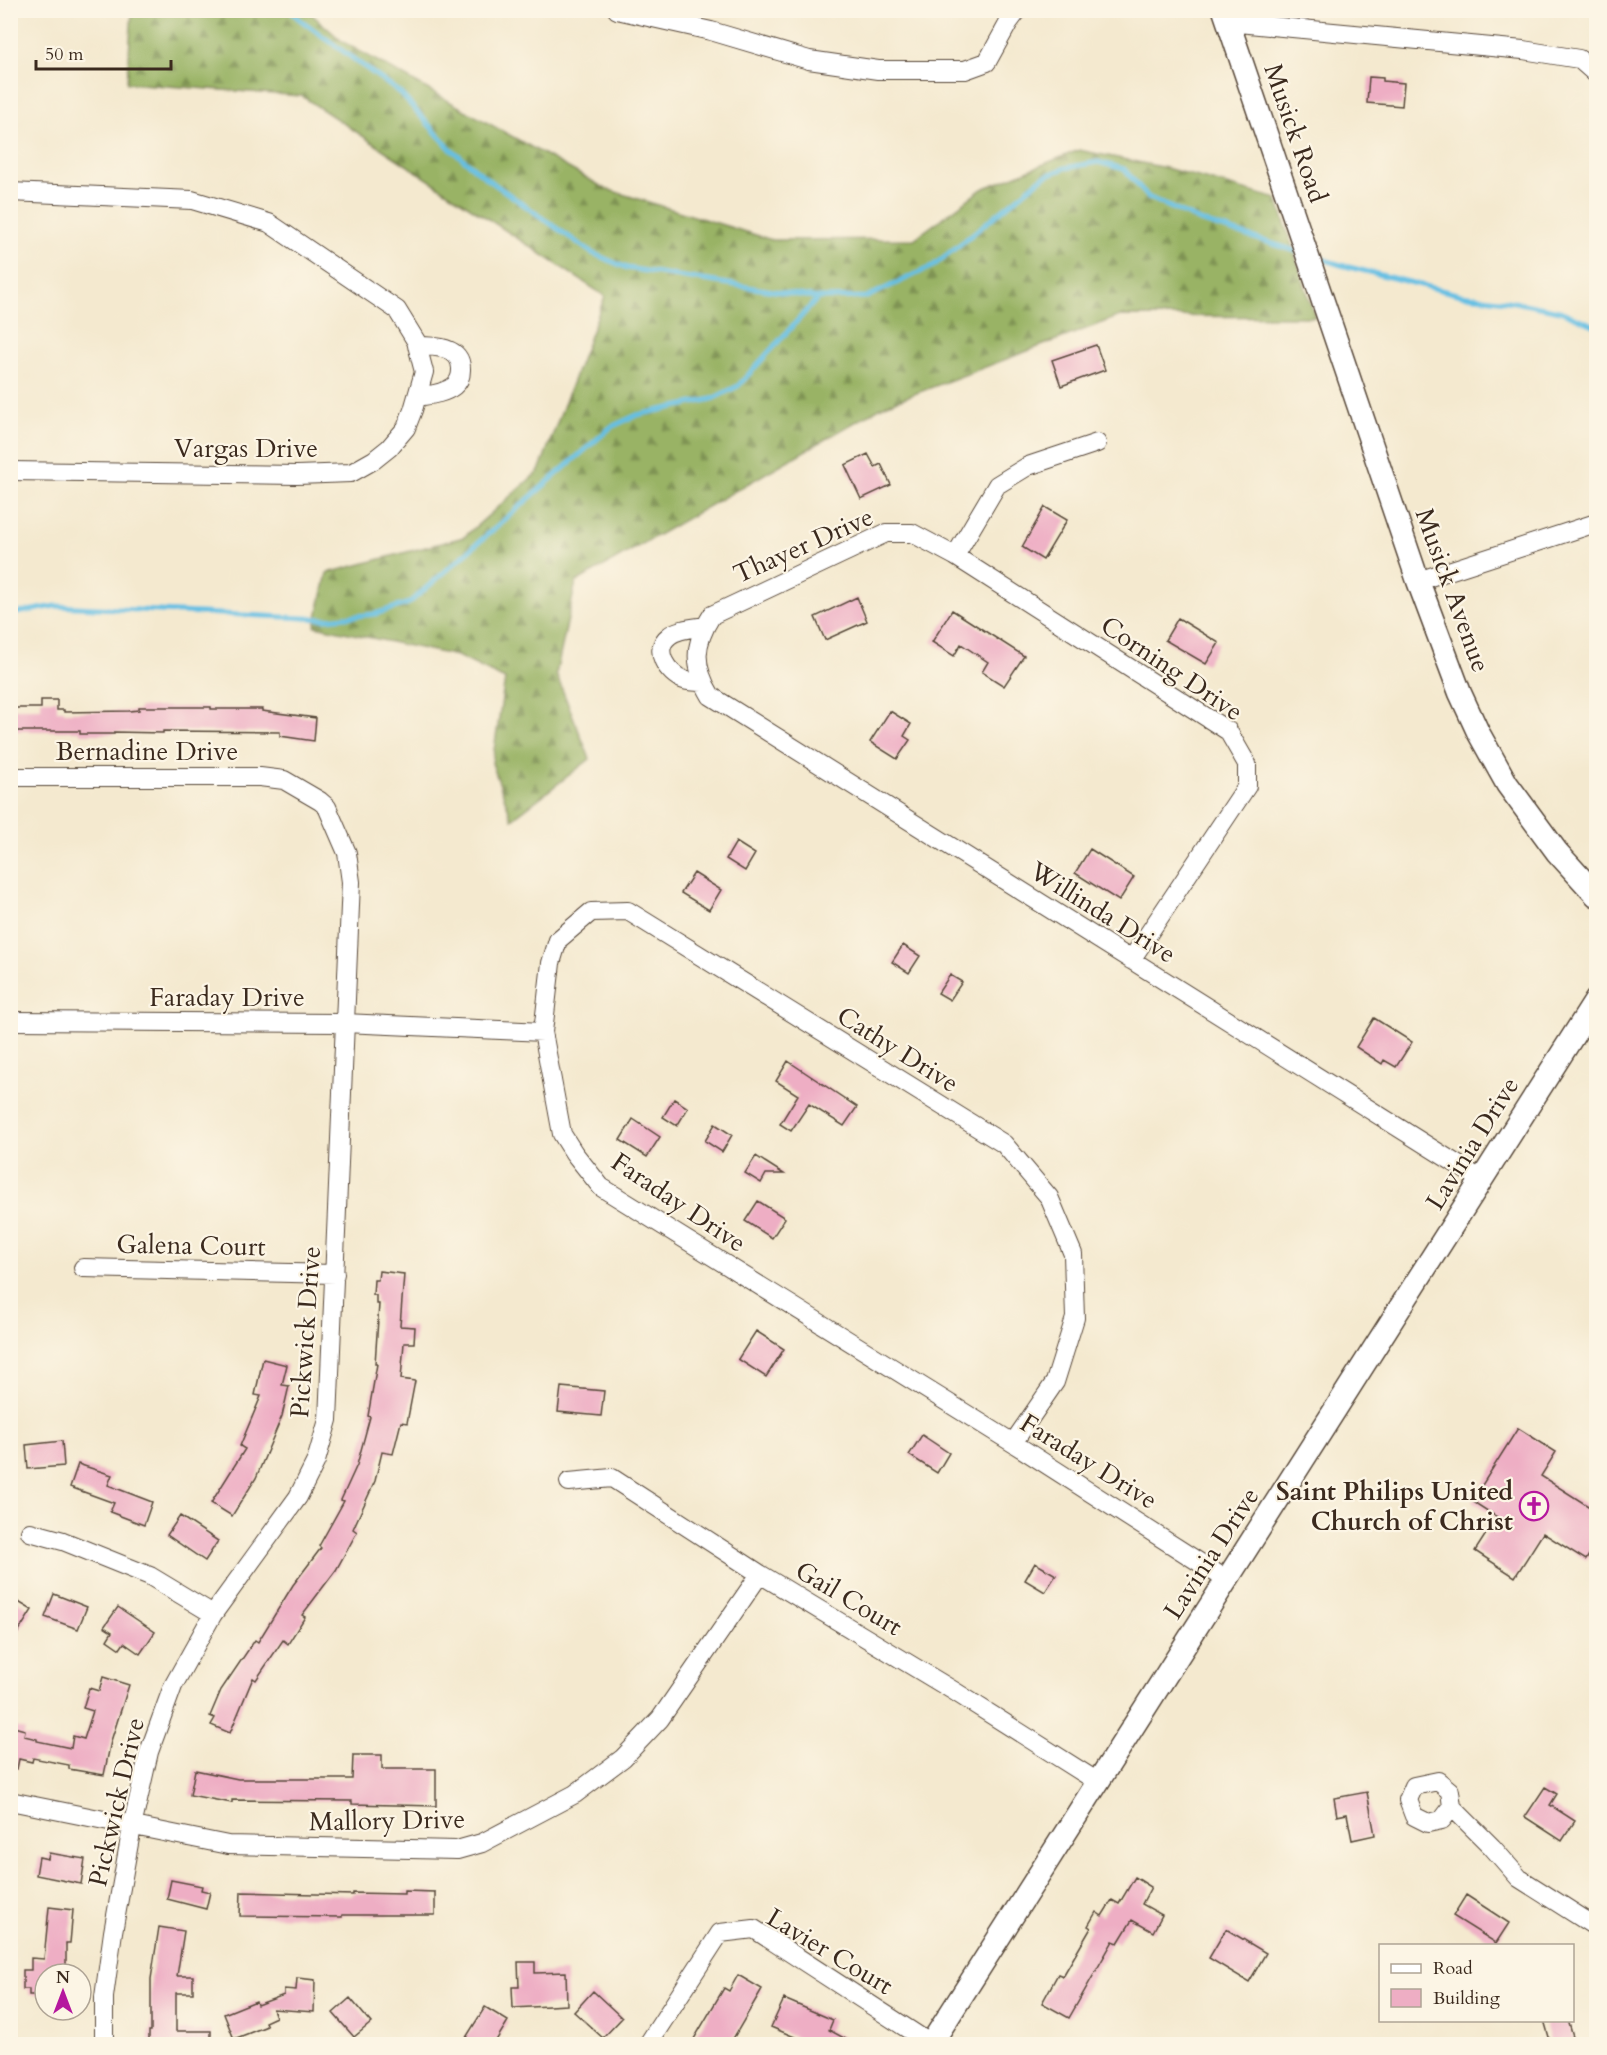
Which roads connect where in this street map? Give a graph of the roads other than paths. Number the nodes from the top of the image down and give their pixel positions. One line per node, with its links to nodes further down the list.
1 (617, 10): 2 (street)
2 (1018, 10)
3 (1226, 16): 4 (street); 6 (street, Musick Road)
4 (1596, 74)
5 (10, 192): 7 (street)
6 (1314, 274): 13 (street, Musick Avenue)
7 (417, 346): 8 (street, Vargas Drive); 8 (street)
8 (417, 397): 10 (street, Vargas Drive)
9 (1097, 442): 12 (street)
10 (10, 471)
11 (1596, 523): 13 (street)
12 (955, 556): 14 (street, Thayer Drive); 19 (street, Corning Drive)
13 (1418, 581): 18 (street, Musick Avenue)
14 (705, 626): 15 (street, Willinda Drive); 15 (street)
15 (703, 682): 19 (street, Willinda Drive)
16 (10, 777): 17 (street, Bernadine Drive)
17 (284, 780): 22 (street, Pickwick Drive)
18 (1595, 890)
19 (1131, 960): 24 (street, Willinda Drive)
20 (1596, 1000): 24 (street, Lavinia Drive)
21 (10, 1021): 22 (street, Faraday Drive)
22 (344, 1023): 23 (street, Faraday Drive); 26 (street, Pickwick Drive)
23 (543, 1032): 27 (street, Faraday Drive); 27 (street, Cathy Drive)
24 (1482, 1180): 31 (street, Lavinia Drive)
25 (83, 1268): 26 (street, Galena Court)
26 (335, 1274): 32 (street, Pickwick Drive)
27 (1013, 1443): 31 (street, Faraday Drive)
28 (569, 1482): 30 (street, Gail Court)
29 (30, 1532): 32 (street)
30 (760, 1575): 33 (street, Gail Court); 36 (street, Mallory Drive)
31 (1227, 1580): 33 (street, Lavinia Drive)
32 (213, 1614): 36 (street, Pickwick Drive)
33 (1098, 1782): 40 (street, Lavinia Drive)
34 (10, 1801): 36 (street, Mallory Drive)
35 (1452, 1807): 37 (street)
36 (132, 1827): 38 (street, Pickwick Drive)
37 (1596, 1927)
38 (104, 2044)
39 (648, 2044): 40 (street, Lavier Court)
40 (931, 2044)

